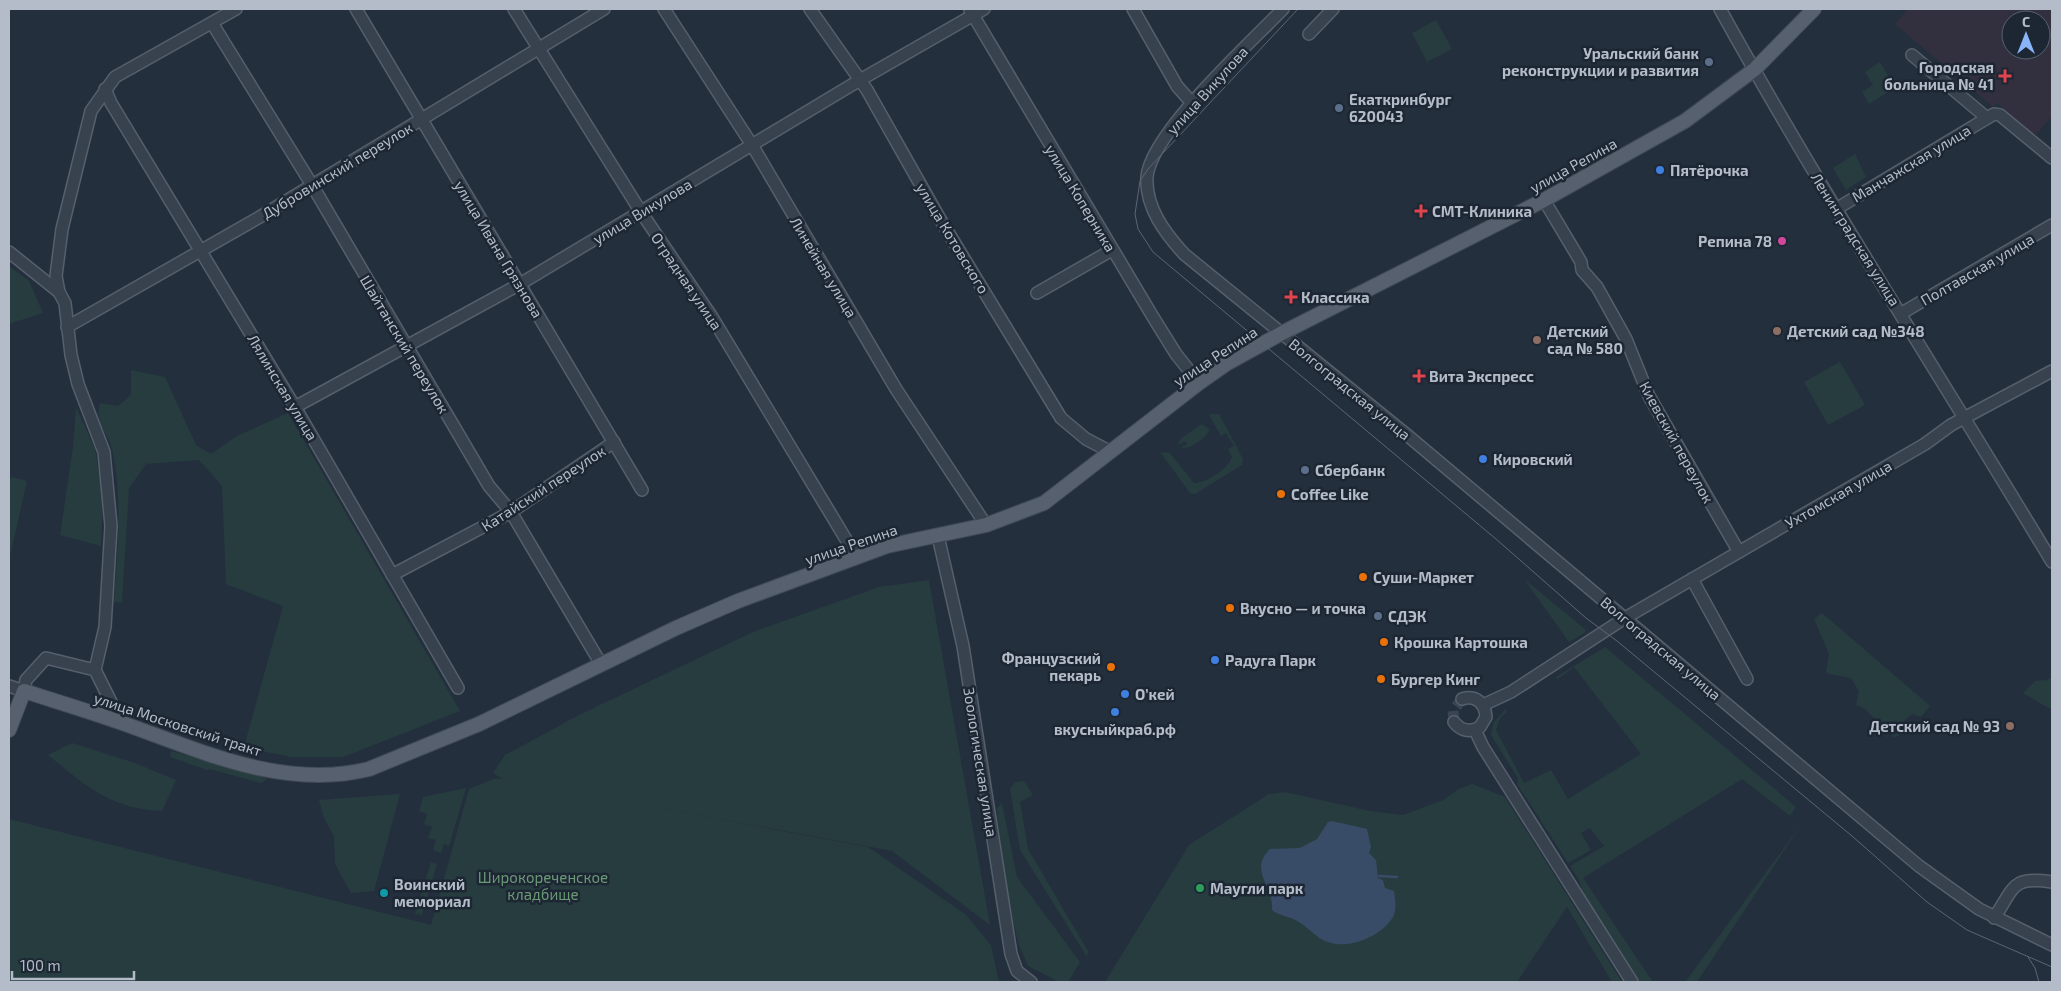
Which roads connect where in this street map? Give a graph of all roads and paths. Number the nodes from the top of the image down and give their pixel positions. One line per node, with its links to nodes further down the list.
1 (236, 9): 14 (street)
2 (356, 9): 23 (street, улица Ивана Грязнова)
3 (514, 9): 16 (street, Отрадная улица)
4 (604, 9): 16 (street, Дубровинский переулок)
5 (664, 9): 24 (street, Линейная улица)
6 (810, 9): 19 (street, улица Котовского)
7 (984, 9): 13 (street, улица Викулова)
8 (1133, 9): 21 (street)
9 (1282, 9): 21 (street, улица Викулова)
10 (1333, 9): 15 (street)
11 (1720, 9): 18 (street, Ленинградская улица)
12 (1814, 9): 18 (main road, улица Репина)
13 (972, 12): 19 (street, улица Викулова); 31 (street, улица Коперника)
14 (212, 23): 20 (street); 26 (street, Шайтанский переулок)
15 (1309, 34)
16 (538, 48): 23 (street, Дубровинский переулок); 29 (street, Отрадная улица)
17 (1912, 55): 22 (street)
18 (1755, 69): 27 (main road, улица Репина); 28 (street, Ленинградская улица)
19 (860, 80): 24 (street, улица Викулова); 46 (street, улица Котовского)
20 (105, 89): 32 (street, Лялинская улица); 35 (street)
21 (1192, 103): 39 (street, улица Викулова)
22 (1986, 118): 25 (street); 28 (street, Манчажская улица)
23 (421, 120): 26 (street, Дубровинский переулок); 34 (street, улица Ивана Грязнова)
24 (752, 145): 29 (street, улица Викулова); 49 (street, Линейная улица)
25 (2052, 158)
26 (312, 185): 32 (street, Дубровинский переулок); 40 (street, Шайтанский переулок)
27 (1544, 200): 39 (main road, улица Репина); 51 (street, Киевский переулок)
28 (1836, 209): 37 (street, Ленинградская улица)
29 (641, 212): 34 (street, улица Викулова); 52 (street, Отрадная улица)
30 (2052, 225): 37 (street, Полтавская улица)
31 (1112, 250): 36 (street); 42 (street, улица Коперника)
32 (201, 251): 38 (street, Дубровинский переулок); 43 (street, Лялинская улица)
33 (9, 252): 35 (street)
34 (520, 284): 40 (street, улица Викулова); 45 (street, улица Ивана Грязнова)
35 (59, 292): 38 (street)
36 (1036, 294)
37 (1902, 313): 44 (street, Ленинградская улица)
38 (67, 327): 58 (street)
39 (1282, 333): 42 (main road, улица Репина); 56 (street, Волгоградская улица)
40 (406, 348): 43 (street, улица Викулова); 48 (street, Шайтанский переулок)
41 (2052, 371): 44 (street, Ухтомская улица)
42 (1199, 382): 46 (main road, улица Репина)
43 (295, 407): 54 (street, Лялинская улица)
44 (1965, 417): 51 (street, Ухтомская улица); 53 (street, Ленинградская улица)
45 (614, 442): 47 (street, улица Ивана Грязнова); 48 (street, Катайский переулок)
46 (1111, 452): 49 (main road, улица Репина)
47 (642, 490)
48 (511, 512): 54 (street, Катайский переулок); 57 (street, Шайтанский переулок)
49 (986, 524): 50 (main road, улица Репина)
50 (938, 536): 52 (main road, улица Репина); 72 (street, Зоологическая улица)
51 (1739, 552): 55 (street, Ухтомская улица)
52 (856, 556): 57 (main road, улица Репина)
53 (2052, 562)
54 (392, 575): 61 (street, Лялинская улица)
55 (1692, 579): 56 (street, Ухтомская улица); 59 (street)
56 (1625, 618): 64 (street, Ухтомская улица); 70 (street, Волгоградская улица)
57 (601, 664): 65 (main road, улица Московский тракт)
58 (95, 670): 62 (street); 65 (street)
59 (1747, 679)
60 (9, 686): 62 (street)
61 (458, 688)
62 (24, 691): 65 (main road, улица Московский тракт); 67 (main road)
63 (1462, 700): 64 (street)
64 (1483, 705): 68 (street)
65 (113, 714)
66 (1454, 722): 68 (street)
67 (9, 730)
68 (1475, 730): 73 (street)
69 (2052, 882): 70 (street)
70 (1994, 918): 71 (street, Волгоградская улица)
71 (2052, 945)
72 (1031, 982)
73 (1632, 982)

